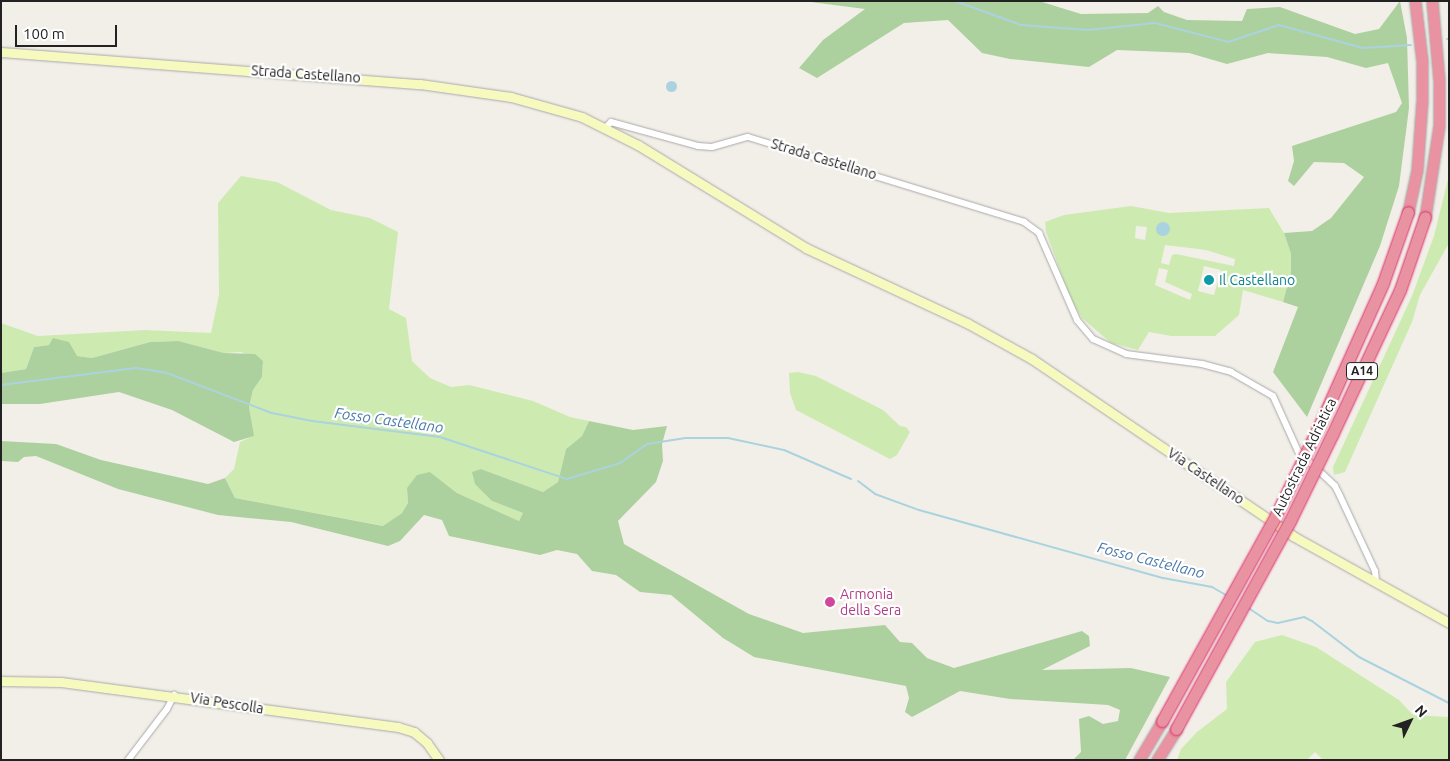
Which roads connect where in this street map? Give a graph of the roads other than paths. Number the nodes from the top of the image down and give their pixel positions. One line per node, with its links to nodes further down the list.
1 (1415, 1): 12 (highway, Autostrada Adriatica / A14, bridge)
2 (1432, 1): 13 (highway, Autostrada Adriatica / A14, bridge)
3 (1, 52): 4 (street, Strada Castellano)
4 (606, 127): 5 (street, Strada Castellano); 6 (street, Strada Castellano)
5 (967, 323): 6 (street, Via Castellano)
6 (1376, 580): 7 (street, Via Castellano)
7 (1449, 623)
8 (1, 680): 9 (street, Via Pescolla)
9 (174, 695): 10 (street); 11 (street, Via Pescolla)
10 (128, 760)
11 (439, 760)
12 (1139, 760)
13 (1157, 760)

